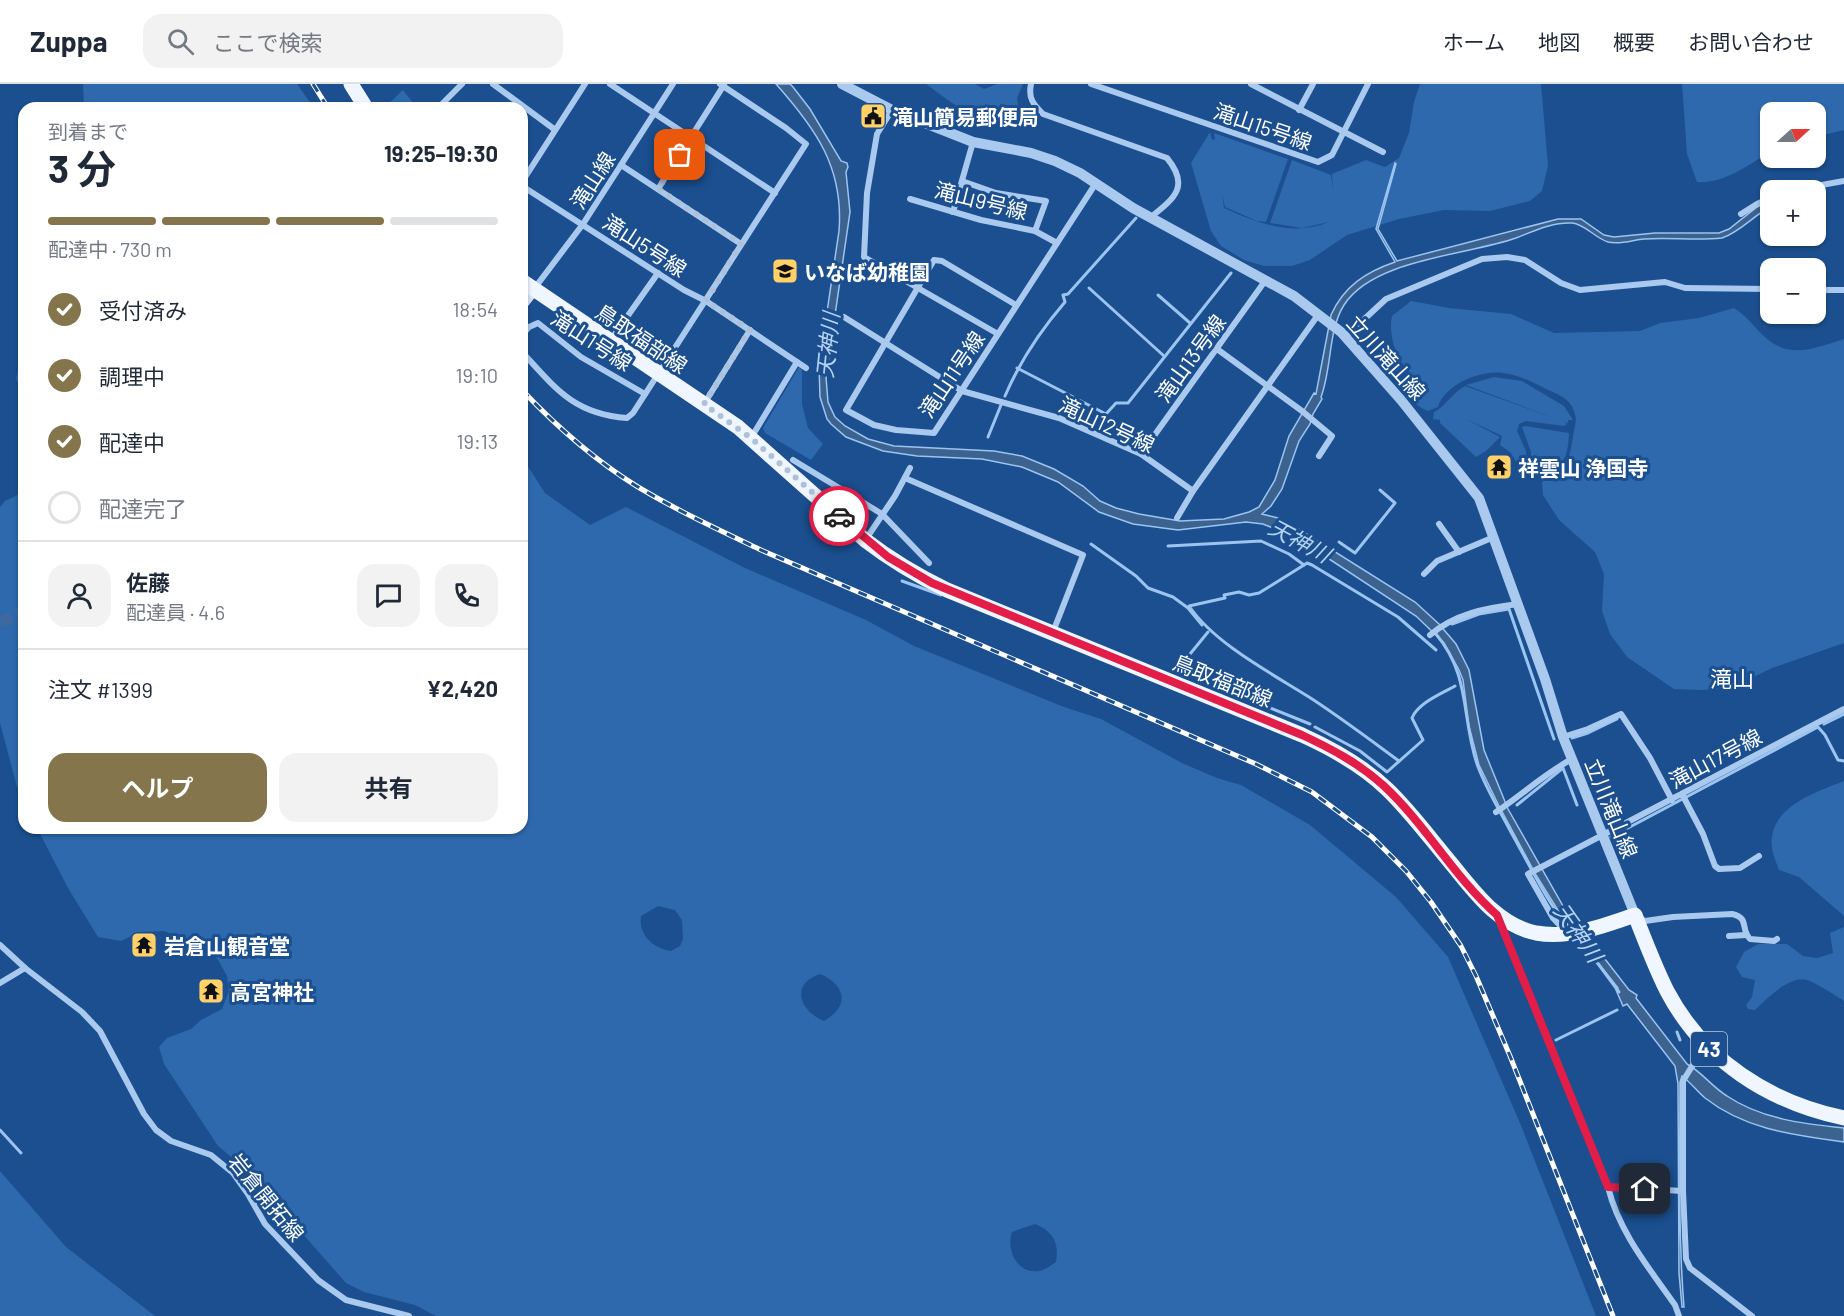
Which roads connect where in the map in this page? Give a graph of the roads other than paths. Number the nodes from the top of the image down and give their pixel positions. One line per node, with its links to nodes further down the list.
1 (351, 84): 14 (main road)
2 (462, 84): 15 (street)
3 (493, 84): 16 (street)
4 (585, 84): 21 (street)
5 (610, 84): 20 (street)
6 (674, 84): 20 (street, 滝山線)
7 (842, 84): 18 (street, 立川滝山線)
8 (1031, 84): 39 (street)
9 (1091, 84): 22 (street, 滝山15号線)
10 (1251, 84): 19 (street, 滝山15号線)
11 (1313, 84): 19 (street)
12 (1368, 84): 22 (street, 滝山15号線)
13 (723, 85): 23 (street); 34 (street, 滝山1号線)
14 (362, 102)
15 (444, 102)
16 (517, 102)
17 (528, 110): 21 (street)
18 (892, 110): 24 (street, 立川滝山線); 47 (street)
19 (1299, 110): 22 (street, 滝山15号線)
20 (655, 114): 23 (street); 26 (street, 滝山線)
21 (554, 129): 27 (street)
22 (1343, 133): 25 (street, 滝山15号線)
23 (692, 138): 32 (street); 34 (street)
24 (973, 142): 28 (street); 30 (street, 立川滝山線)
25 (1383, 152)
26 (621, 165): 32 (street); 40 (street, 滝山線)
27 (528, 172)
28 (962, 181): 37 (street); 41 (street, 滝山9号線)
29 (1844, 181): 31 (street)
30 (1096, 183): 39 (street, 立川滝山線); 42 (street, 滝山11号線)
31 (1826, 184)
32 (658, 189): 43 (street)
33 (528, 190): 40 (street, 滝山5号線)
34 (775, 193): 43 (street, 滝山1号線)
35 (910, 199): 37 (street, 滝山9号線)
36 (1760, 203): 38 (street)
37 (953, 212): 41 (street, 滝山9号線)
38 (1741, 214)
39 (1150, 218): 45 (street, 立川滝山線)
40 (583, 224): 44 (street, 滝山5号線); 46 (street, 滝山線)
41 (1035, 231): 42 (street)
42 (1057, 243): 52 (street, 滝山11号線)
43 (741, 244): 51 (street, 滝山1号線)
44 (658, 273): 51 (street, 滝山5号線); 59 (street)
45 (1265, 281): 54 (street, 立川滝山線); 61 (street, 滝山13号線)
46 (528, 286): 59 (main road, 鳥取福部線)
47 (918, 288): 52 (street, 滝山11号線); 57 (street); 60 (street, 滝山11号線)
48 (1760, 290): 58 (street)
49 (1826, 290): 50 (street)
50 (1844, 291)
51 (706, 301): 56 (street, 滝山5号線); 65 (street, 滝山1号線)
52 (1016, 305): 57 (street, 滝山11号線)
53 (844, 317): 60 (street, 滝山12号線)
54 (1322, 318): 58 (street, 立川滝山線); 66 (street)
55 (528, 328): 68 (street, 滝山1号線)
56 (750, 330): 63 (street, 滝山5号線); 69 (street)
57 (998, 334): 67 (street, 滝山11号線)
58 (1343, 335): 80 (street, 立川滝山線)
59 (609, 342): 65 (main road, 鳥取福部線)
60 (886, 344): 67 (street, 滝山12号線); 67 (street, 滝山11号線)
61 (1217, 349): 66 (street); 71 (street, 滝山13号線)
62 (528, 358): 68 (street, 滝山1号線)
63 (797, 362): 64 (street, 滝山5号線); 70 (street)
64 (806, 368)
65 (658, 375): 68 (street, 滝山1号線); 69 (main road, 鳥取福部線)
66 (1269, 387): 72 (street); 76 (street)
67 (962, 391): 71 (street, 滝山12号線)
68 (645, 394)
69 (704, 404): 70 (main road, 鳥取福部線)
70 (751, 438): 81 (main road, 鳥取福部線)
71 (1141, 454): 76 (street, 滝山12号線)
72 (1319, 456)
73 (793, 460): 77 (street)
74 (910, 468): 75 (street)
75 (905, 478): 77 (street); 86 (street)
76 (1193, 491): 78 (street)
77 (882, 514): 81 (street); 83 (street)
78 (1177, 518)
79 (1439, 524): 82 (street)
80 (1494, 537): 82 (street); 85 (street, 立川滝山線)
81 (866, 540): 86 (main road, 鳥取福部線)
82 (1459, 552): 84 (street)
83 (929, 564)
84 (1424, 574)
85 (1518, 604): 87 (street); 89 (street, 立川滝山線)
86 (1053, 633): 96 (main road, 鳥取福部線)
87 (1431, 634)
88 (1844, 709): 91 (street, 滝山17号線)
89 (1563, 737): 90 (street, 立川滝山線); 92 (street)
90 (1572, 759): 93 (street); 94 (street, 立川滝山線)
91 (1682, 794): 92 (street, 滝山17号線); 95 (street)
92 (1672, 800): 94 (street, 滝山17号線)
93 (1496, 812)
94 (1602, 835): 97 (street, 立川滝山線); 98 (street, 滝山17号線)
95 (1759, 856)
96 (1497, 915): 98 (main road, 鳥取福部線); 107 (street)
97 (1635, 915): 98 (main road, 鳥取福部線); 99 (street); 105 (main road, 43)
98 (1569, 934)
99 (1746, 935): 100 (street); 101 (street)
100 (1729, 936)
101 (1777, 939)
102 (0, 945): 103 (street, 岩倉開拓線)
103 (26, 968): 104 (street); 109 (street, 岩倉開拓線)
104 (0, 983)
105 (1705, 1045): 106 (main road, 43); 108 (street)
106 (1844, 1118)
107 (1608, 1187): 108 (street); 110 (street)
108 (1683, 1191): 111 (street)
109 (409, 1316)
110 (1679, 1316)
111 (1752, 1316)

